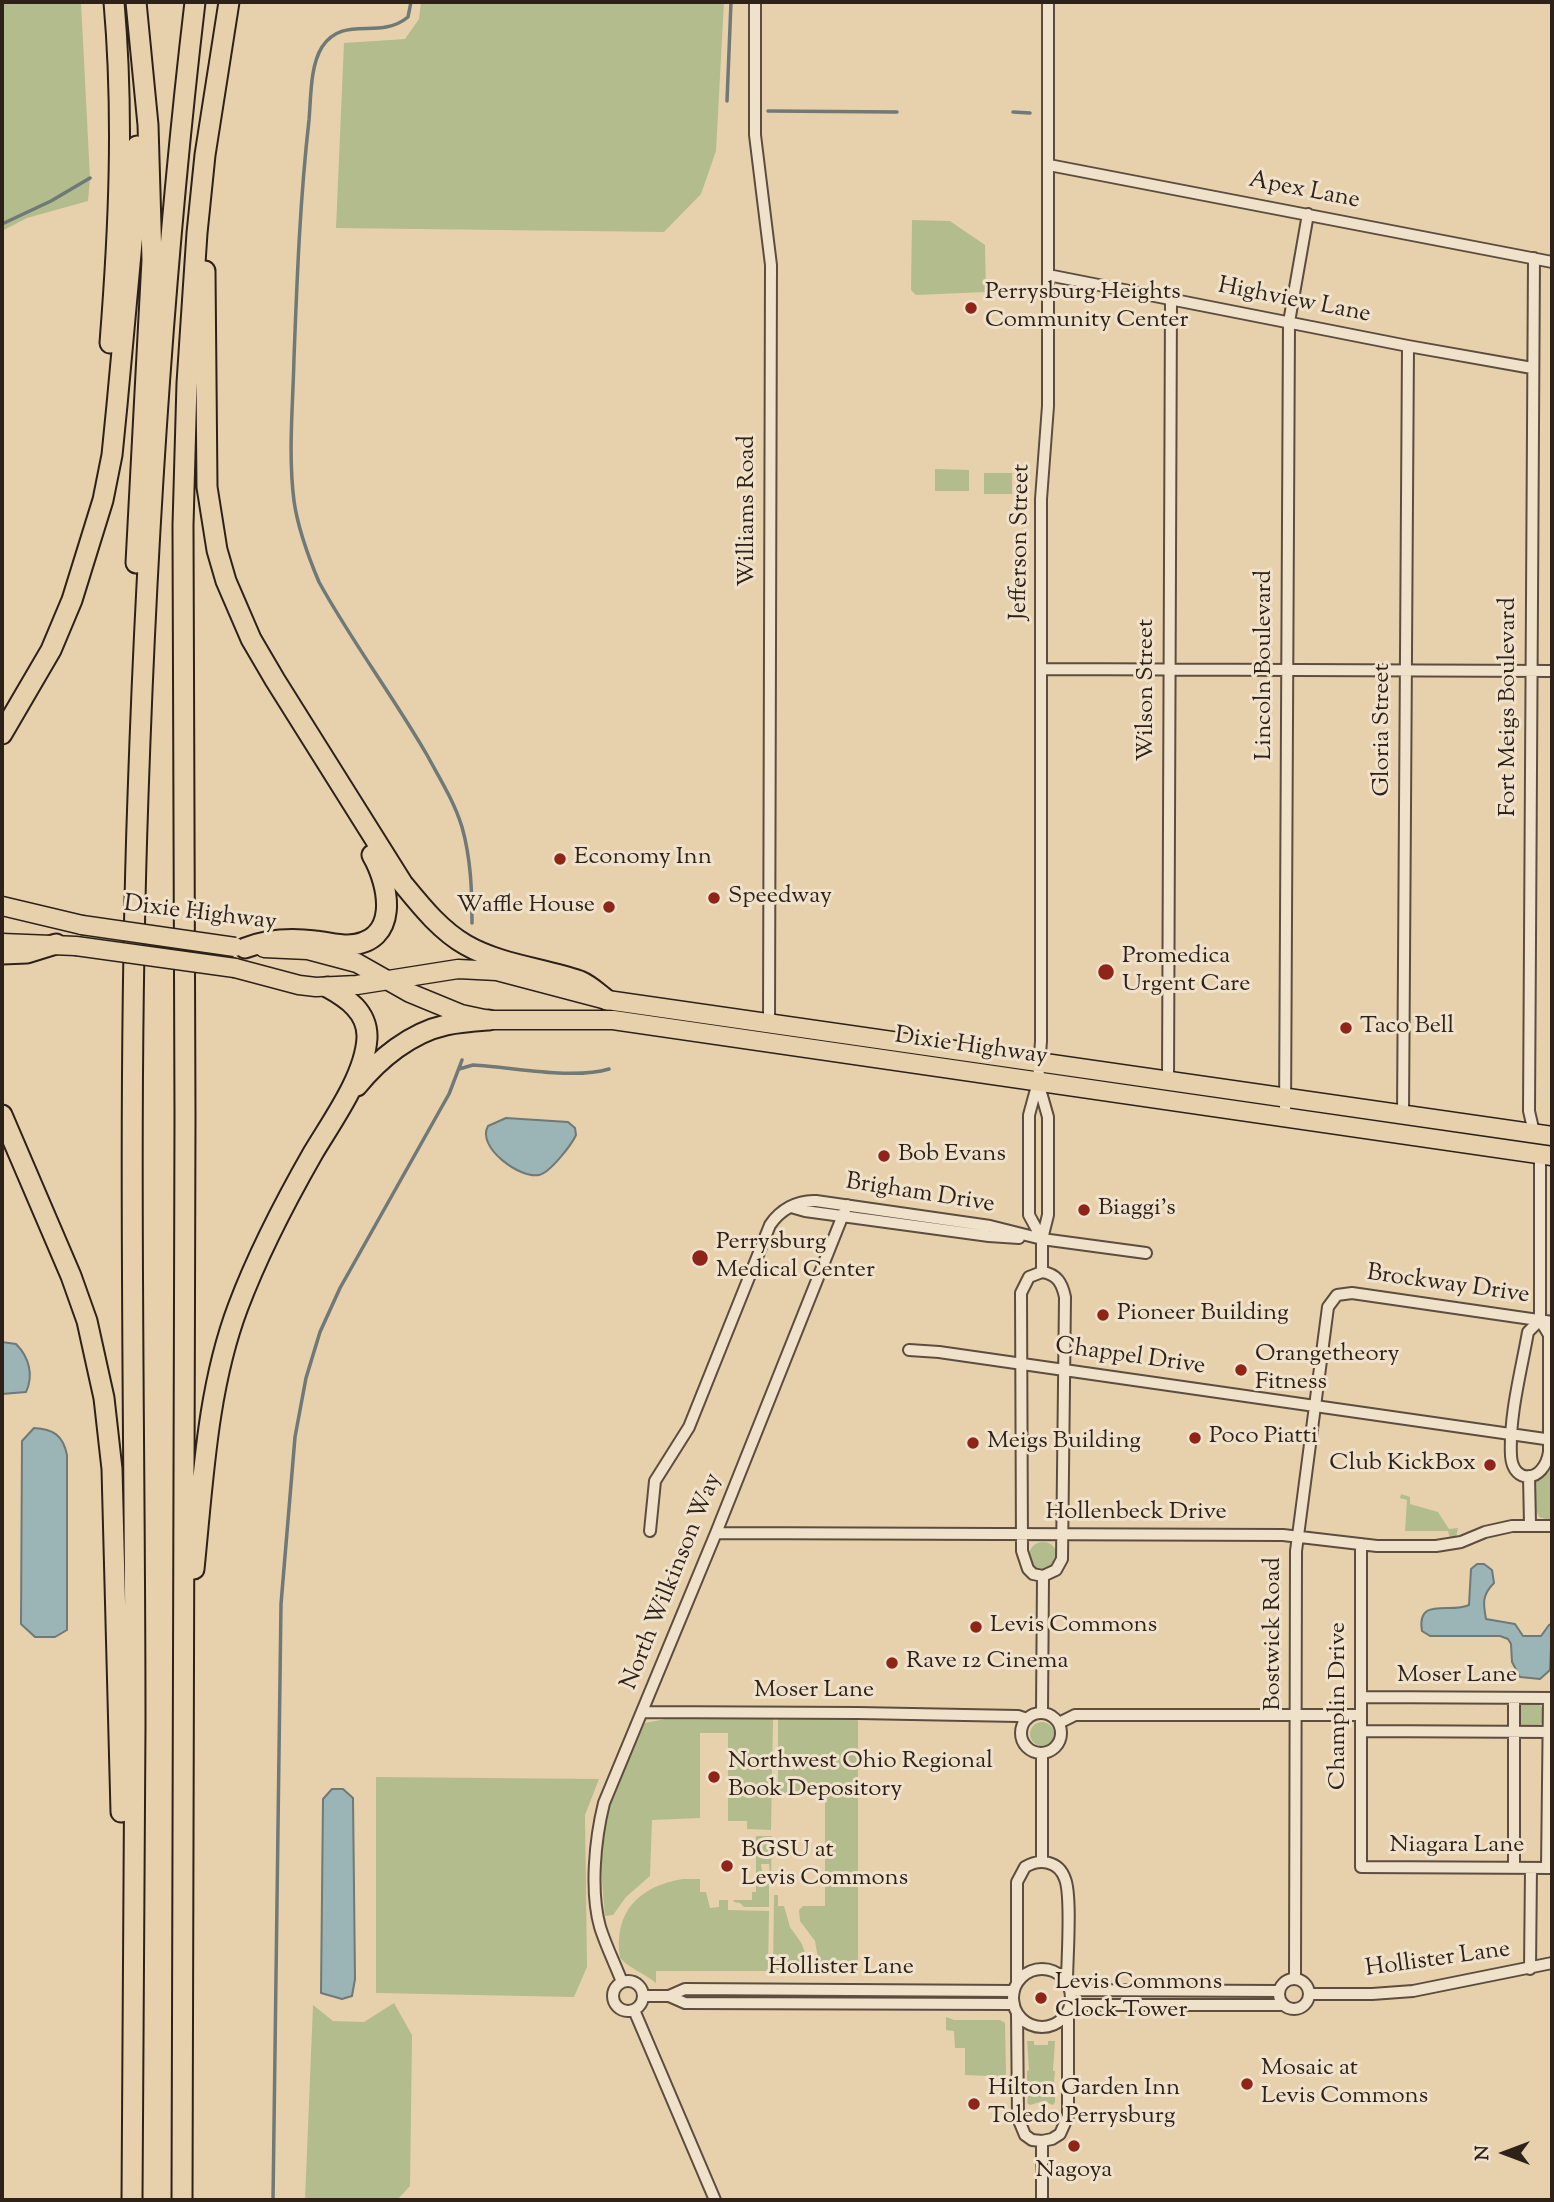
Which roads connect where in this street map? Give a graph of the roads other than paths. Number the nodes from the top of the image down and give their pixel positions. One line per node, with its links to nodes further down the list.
1 (114, 2): 18 (highway)
2 (129, 2): 18 (highway)
3 (136, 2): 32 (highway)
4 (195, 2): 32 (highway)
5 (229, 2): 8 (highway)
6 (755, 2): 37 (street, Williams Road)
7 (1048, 2): 9 (street, Jefferson Street)
8 (205, 155): 19 (highway); 83 (highway)
9 (1048, 165): 10 (street, Apex Lane); 13 (street, Jefferson Street)
10 (1308, 214): 11 (street, Apex Lane); 15 (street, Lincoln Boulevard)
11 (1534, 258): 12 (street, Apex Lane); 17 (street, Fort Meigs Boulevard)
12 (1552, 262)
13 (1048, 275): 14 (street, Highview Lane); 20 (street, Jefferson Street)
14 (1171, 299): 15 (street, Highview Lane); 21 (street, Wilson Street)
15 (1289, 322): 16 (street, Highview Lane); 22 (street, Lincoln Boulevard)
16 (1408, 346): 17 (street, Highview Lane); 23 (street, Gloria Street)
17 (1532, 368): 24 (street, Fort Meigs Boulevard)
18 (97, 515): 26 (highway)
19 (251, 639): 30 (highway); 35 (highway)
20 (1042, 669): 21 (street); 38 (street, Jefferson Street)
21 (1169, 670): 22 (street); 39 (street, Wilson Street)
22 (1287, 670): 23 (street); 41 (street, Lincoln Boulevard)
23 (1405, 670): 24 (street); 43 (street, Gloria Street)
24 (1531, 671): 25 (street); 46 (street, Fort Meigs Boulevard)
25 (1552, 671)
26 (2, 734)
27 (2, 905): 30 (main road, Dixie Highway, bridge)
28 (2, 943): 29 (main road, Dixie Highway)
29 (56, 944): 31 (highway); 34 (main road, Dixie Highway, bridge)
30 (240, 947): 33 (main road, Dixie Highway)
31 (2, 954)
32 (134, 975): 104 (highway)
33 (389, 981): 34 (main road, Dixie Highway); 35 (main road, Dixie Highway); 36 (main road, Dixie Highway)
34 (327, 987): 42 (highway)
35 (607, 1000): 37 (main road, Dixie Highway)
36 (489, 1020): 40 (main road, Dixie Highway); 42 (highway)
37 (769, 1022): 38 (main road, Dixie Highway)
38 (1038, 1061): 39 (main road, Dixie Highway); 40 (street, Jefferson Street)
39 (1168, 1080): 41 (main road, Dixie Highway)
40 (1038, 1082): 45 (main road, Dixie Highway); 49 (street); 49 (street)
41 (1285, 1097): 43 (main road, Dixie Highway); 45 (street, Lincoln Boulevard)
42 (343, 1103): 83 (highway)
43 (1403, 1114): 46 (main road, Dixie Highway)
44 (2, 1117): 104 (highway)
45 (1285, 1117): 47 (main road, Dixie Highway)
46 (1543, 1134): 47 (street, Fort Meigs Boulevard)
47 (1546, 1155): 53 (street, Fort Meigs Boulevard)
48 (845, 1211): 49 (street, Brigham Drive); 64 (street, Brigham Drive); 65 (street, North Wilkinson Way)
49 (1042, 1239): 50 (street, Brigham Drive); 51 (street)
50 (1146, 1253)
51 (1042, 1272): 56 (street); 57 (street)
52 (1337, 1295): 53 (street, Brockway Drive); 58 (street, Bostwick Road)
53 (1540, 1320): 54 (street, Brockway Drive); 59 (street); 60 (street)
54 (1552, 1322)
55 (909, 1350): 56 (street, Chappel Drive)
56 (1021, 1364): 57 (street, Chappel Drive); 66 (street)
57 (1065, 1370): 58 (street, Chappel Drive); 67 (street)
58 (1315, 1406): 59 (street, Chappel Drive); 68 (street, Bostwick Road)
59 (1511, 1434): 60 (street, Chappel Drive); 61 (street)
60 (1550, 1439): 61 (street)
61 (1529, 1476): 62 (street)
62 (1530, 1524): 63 (street, Hollenbeck Drive); 69 (street, Hollenbeck Drive)
63 (1552, 1526)
64 (650, 1531)
65 (716, 1533): 66 (street, Hollenbeck Drive); 74 (street, North Wilkinson Way)
66 (1020, 1534): 67 (street, Hollenbeck Drive); 70 (street)
67 (1063, 1534): 68 (street, Hollenbeck Drive); 70 (street)
68 (1298, 1537): 69 (street, Hollenbeck Drive); 76 (street, Bostwick Road)
69 (1361, 1544): 71 (street, Champlin Drive)
70 (1043, 1576): 75 (street)
71 (1361, 1697): 72 (street, Moser Lane); 77 (street, Champlin Drive)
72 (1514, 1698): 73 (street, Moser Lane); 81 (street)
73 (1550, 1698): 82 (street)
74 (642, 1712): 78 (street, Moser Lane); 93 (street, North Wilkinson Way)
75 (1042, 1713): 78 (street); 79 (street)
76 (1296, 1715): 77 (street); 79 (street); 92 (street, Bostwick Road)
77 (1361, 1715): 80 (street, Champlin Drive)
78 (1027, 1718): 84 (street)
79 (1059, 1723): 84 (street)
80 (1361, 1731): 81 (street); 86 (street, Champlin Drive)
81 (1514, 1732): 82 (street); 87 (street)
82 (1550, 1732): 89 (street)
83 (183, 1741): 107 (highway)
84 (1042, 1755): 85 (street)
85 (1042, 1861): 94 (street); 95 (street)
86 (1361, 1867): 87 (street, Niagara Lane)
87 (1514, 1868): 88 (street, Niagara Lane)
88 (1531, 1868): 89 (street, Niagara Lane); 91 (street)
89 (1550, 1868)
90 (1552, 1965): 91 (street, Hollister Lane)
91 (1530, 1969): 97 (street, Hollister Lane)
92 (1295, 1979): 96 (street); 97 (street)
93 (622, 1982): 98 (street); 103 (street, North Wilkinson Way)
94 (1069, 1986): 95 (street); 96 (street); 102 (street)
95 (1016, 1987): 99 (street, Hollister Lane); 101 (street)
96 (1279, 1991): 100 (street)
97 (1310, 1994): 100 (street, Hollister Lane)
98 (643, 1996): 99 (street, Hollister Lane); 103 (street)
99 (669, 1996): 101 (street, Hollister Lane)
100 (1284, 2005): 102 (street, Hollister Lane)
101 (1016, 2008): 102 (street); 105 (street)
102 (1069, 2009): 105 (street)
103 (634, 2010): 108 (street, North Wilkinson Way)
104 (132, 2082): 106 (highway)
105 (1042, 2141): 109 (street)
106 (132, 2200)
107 (182, 2200)
108 (715, 2200)
109 (1042, 2200)

